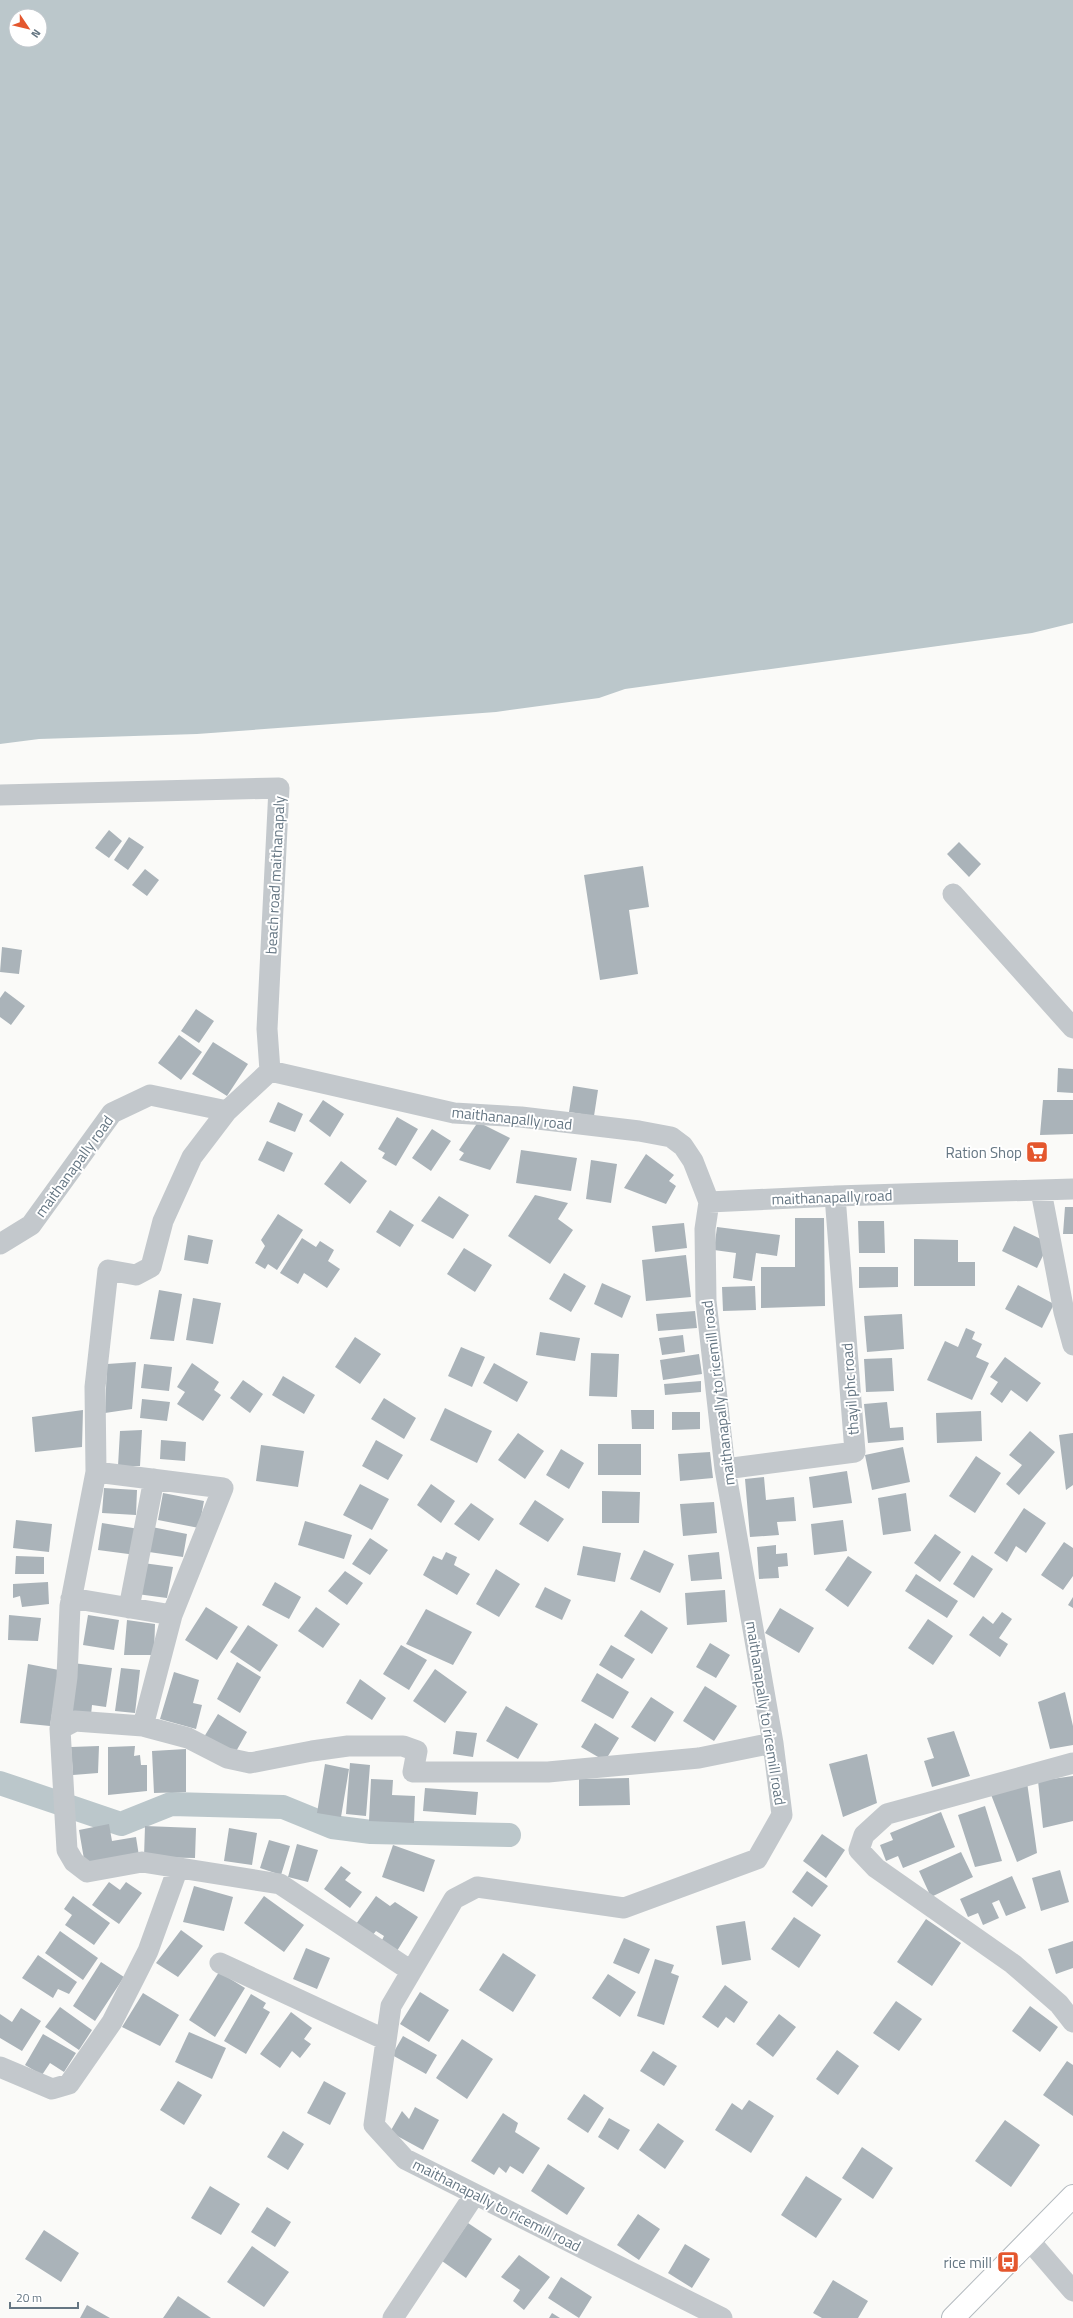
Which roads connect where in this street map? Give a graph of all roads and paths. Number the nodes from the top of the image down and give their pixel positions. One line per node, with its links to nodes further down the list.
1 (0, 795): 4 (street, beach road maithanapaly)
2 (953, 894): 3 (street)
3 (1073, 1028)
4 (270, 1071): 5 (street); 9 (street, maithanapally road)
5 (227, 1111): 10 (street, maithanapally road); 13 (street)
6 (1073, 1189): 7 (street, maithanapally road)
7 (1041, 1191): 8 (street, maithanapally road); 11 (street)
8 (835, 1196): 9 (street, maithanapally road); 12 (street, thayil phc road)
9 (709, 1202): 12 (street, maithanapally to ricemill road)
10 (0, 1244)
11 (1073, 1345)
12 (726, 1469): 20 (street, maithanapally to ricemill road)
13 (96, 1472): 14 (street); 15 (street)
14 (154, 1479): 16 (street); 17 (street)
15 (71, 1598): 16 (street); 19 (street)
16 (129, 1608): 17 (street)
17 (172, 1615): 18 (street)
18 (143, 1726): 19 (street); 20 (street)
19 (60, 1729): 22 (street)
20 (773, 1743): 24 (street, maithanapally to ricemill road)
21 (1073, 1763): 25 (street)
22 (178, 1868): 24 (street); 27 (street)
23 (220, 1963): 26 (street)
24 (412, 1971): 26 (street, maithanapally to ricemill road)
25 (1073, 2022)
26 (386, 2040): 28 (street, maithanapally to ricemill road)
27 (0, 2067)
28 (475, 2194): 32 (street); 33 (street, maithanapally to ricemill road)
29 (1073, 2196): 30 (main road)
30 (1029, 2240): 31 (street); 34 (main road)
31 (1073, 2291)
32 (393, 2318)
33 (722, 2318)
34 (953, 2318)

